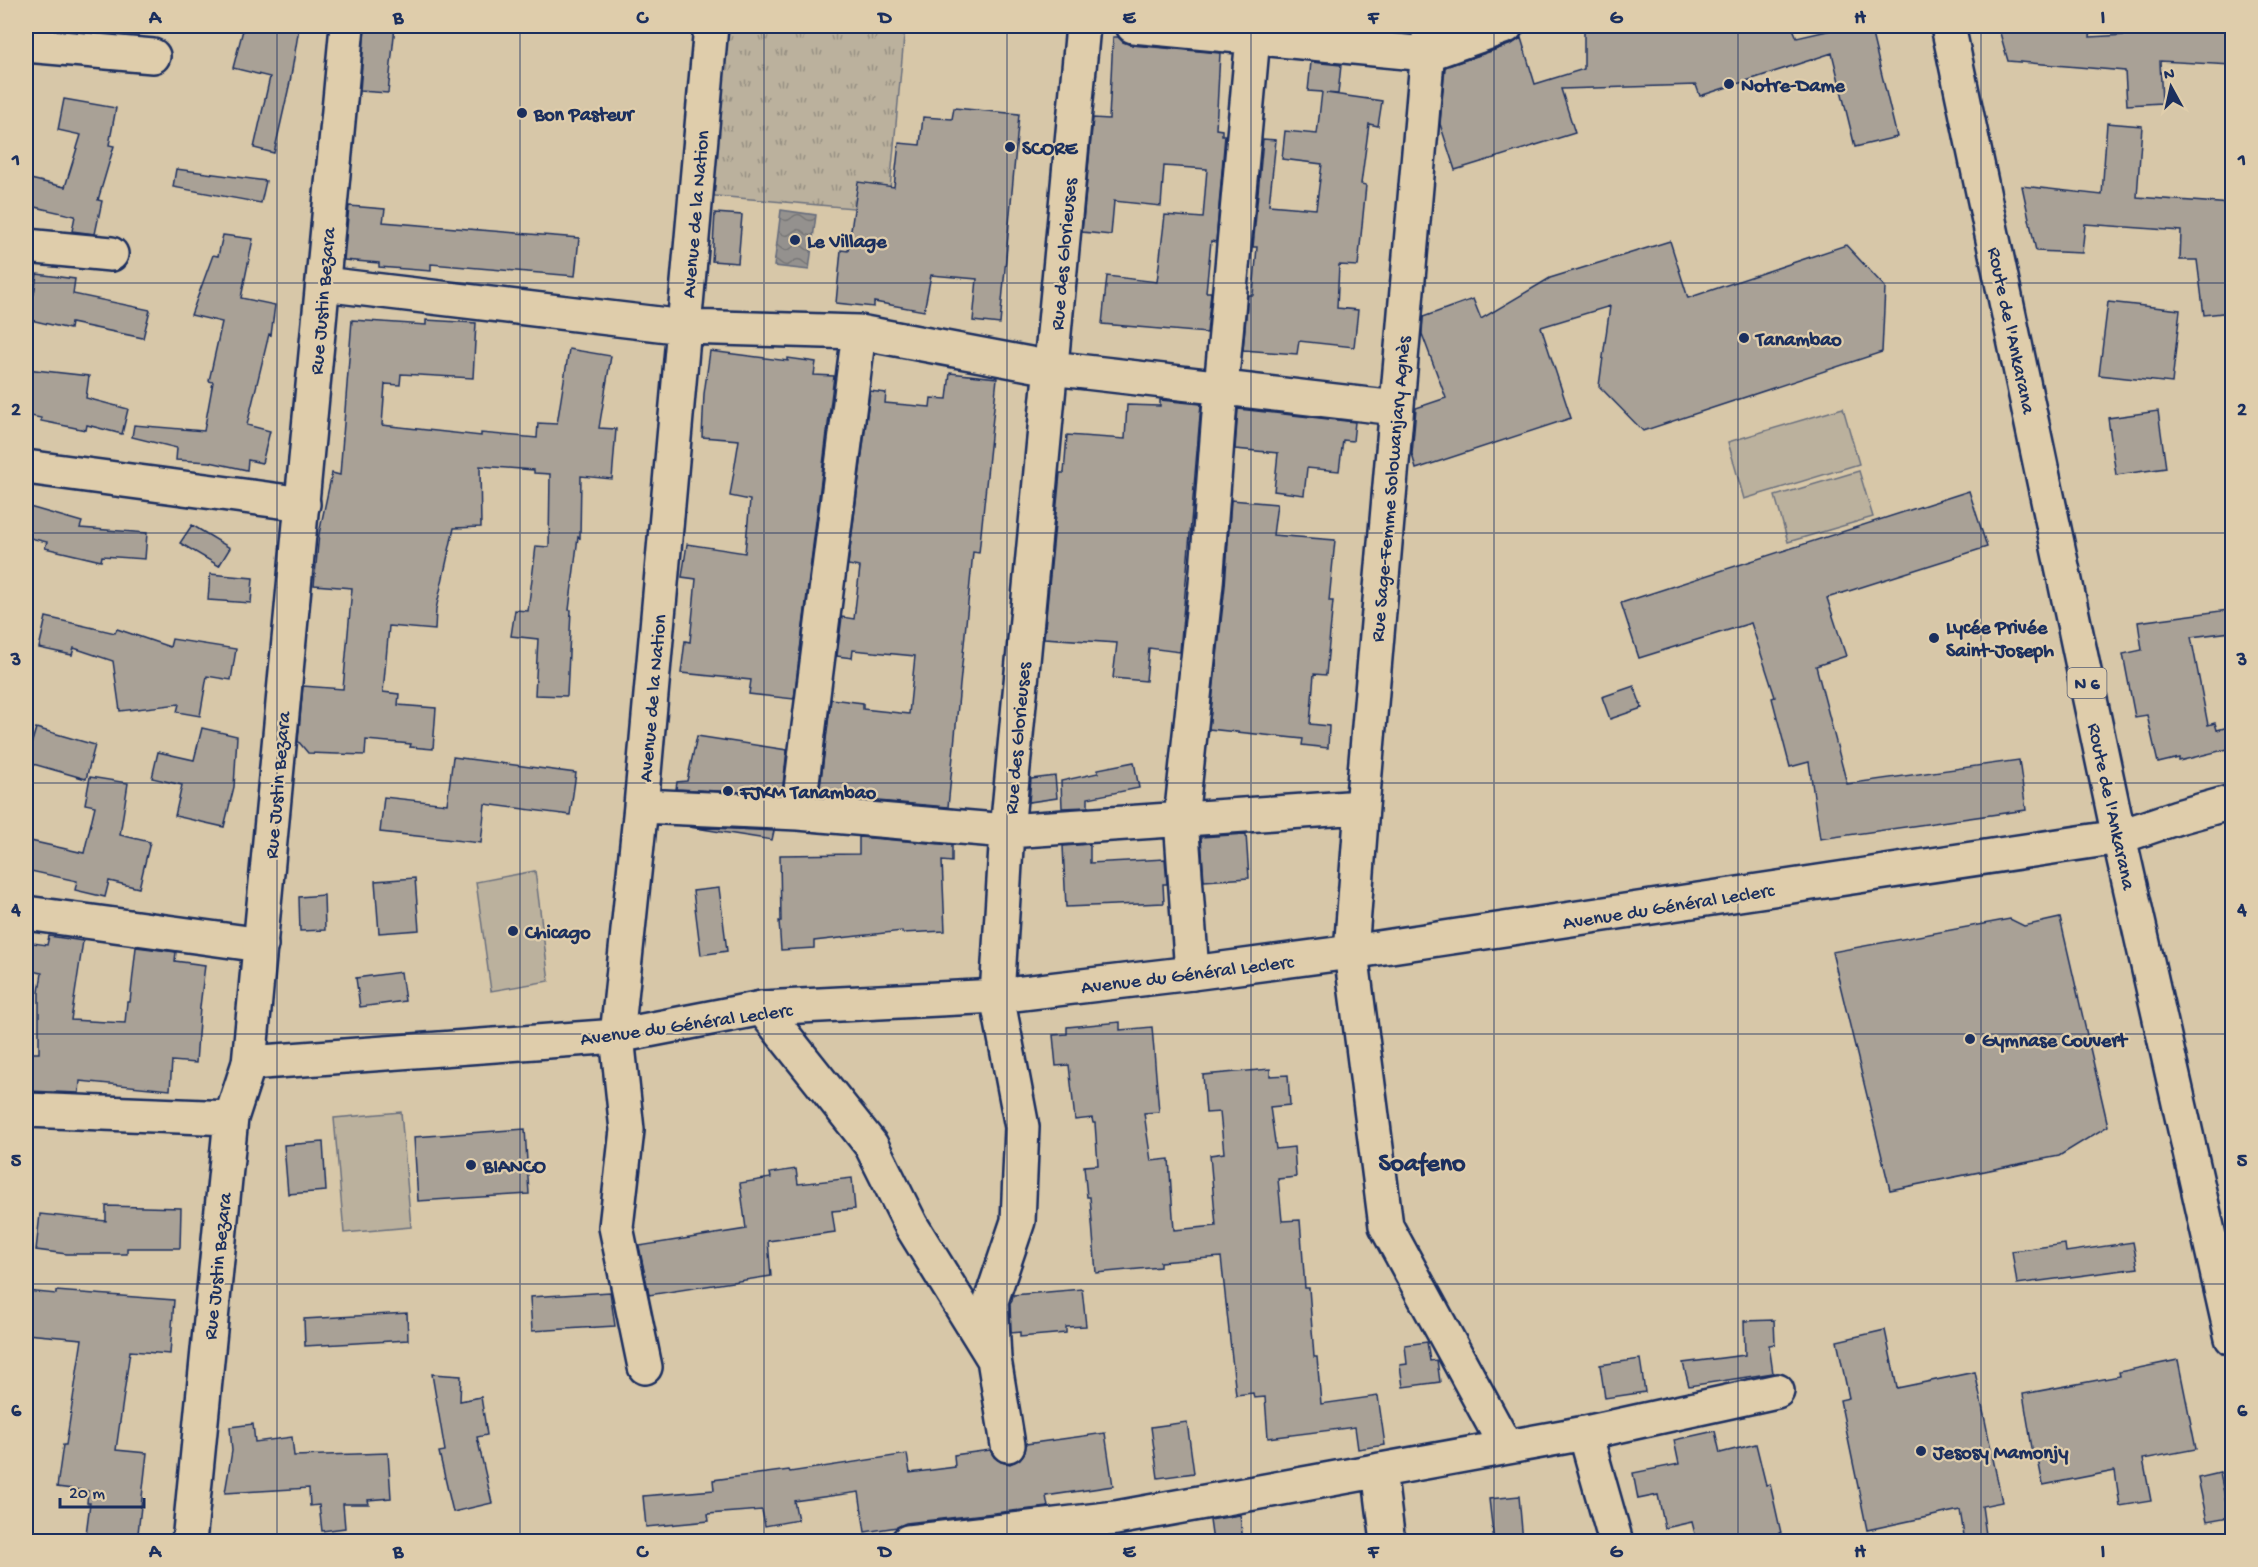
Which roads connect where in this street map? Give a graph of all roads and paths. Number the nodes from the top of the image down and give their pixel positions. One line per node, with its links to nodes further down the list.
1 (347, 26): 13 (street, Rue Justin Bezara)
2 (711, 26): 14 (street, Avenue de la Nation)
3 (1083, 26): 16 (street, Rue des Glorieuses)
4 (1133, 26): 7 (street)
5 (1506, 26): 8 (street)
6 (1948, 26): 27 (street, Route de l'Ankarana / N 6)
7 (1253, 31): 8 (street); 17 (street)
8 (1428, 40): 18 (street, Rue Sage-Femme Solowanjary Agnès)
9 (26, 45): 10 (street)
10 (153, 56)
11 (26, 246): 12 (street)
12 (111, 254)
13 (323, 284): 14 (street); 20 (street, Rue Justin Bezara)
14 (684, 327): 15 (street); 22 (street, Avenue de la Nation)
15 (859, 332): 16 (street); 24 (street)
16 (1051, 368): 17 (street); 26 (street, Rue des Glorieuses)
17 (1221, 388): 18 (street); 25 (street)
18 (1396, 408): 23 (street, Rue Sage-Femme Solowanjary Agnès)
19 (26, 467): 20 (street)
20 (303, 504): 29 (street, Rue Justin Bezara)
21 (2232, 802): 27 (street, Avenue du Général Leclerc)
22 (641, 806): 24 (street); 34 (street, Avenue de la Nation)
23 (1362, 807): 25 (street); 30 (street, Rue Sage-Femme Solowanjary Agnès)
24 (798, 813): 26 (street)
25 (1181, 819): 26 (street); 31 (street)
26 (1007, 831): 32 (street, Rue des Glorieuses)
27 (2119, 837): 30 (street, Avenue du Général Leclerc); 38 (street, Route de l'Ankarana / N 6)
28 (26, 913): 29 (street)
29 (261, 945): 35 (street, Rue Justin Bezara)
30 (1351, 952): 31 (street, Avenue du Général Leclerc); 44 (street, Rue Sage-Femme Solowanjary Agnès)
31 (1192, 973): 32 (street, Avenue du Général Leclerc)
32 (997, 996): 33 (street, Avenue du Général Leclerc); 39 (street, Rue des Glorieuses)
33 (762, 1008): 34 (street, Avenue du Général Leclerc); 39 (street)
34 (617, 1036): 35 (street, Avenue du Général Leclerc); 40 (street, Avenue de la Nation)
35 (249, 1063): 37 (street, Rue Justin Bezara)
36 (26, 1110): 37 (street)
37 (231, 1118): 47 (street, Rue Justin Bezara)
38 (2230, 1319)
39 (994, 1359): 43 (street, Rue des Glorieuses)
40 (645, 1367)
41 (1777, 1391): 42 (street)
42 (1585, 1433): 44 (street); 50 (street)
43 (1008, 1445)
44 (1506, 1447): 45 (street)
45 (1379, 1470): 46 (street); 49 (street)
46 (1118, 1530): 48 (street)
47 (189, 1542)
48 (908, 1542)
49 (1388, 1542)
50 (1616, 1542)

